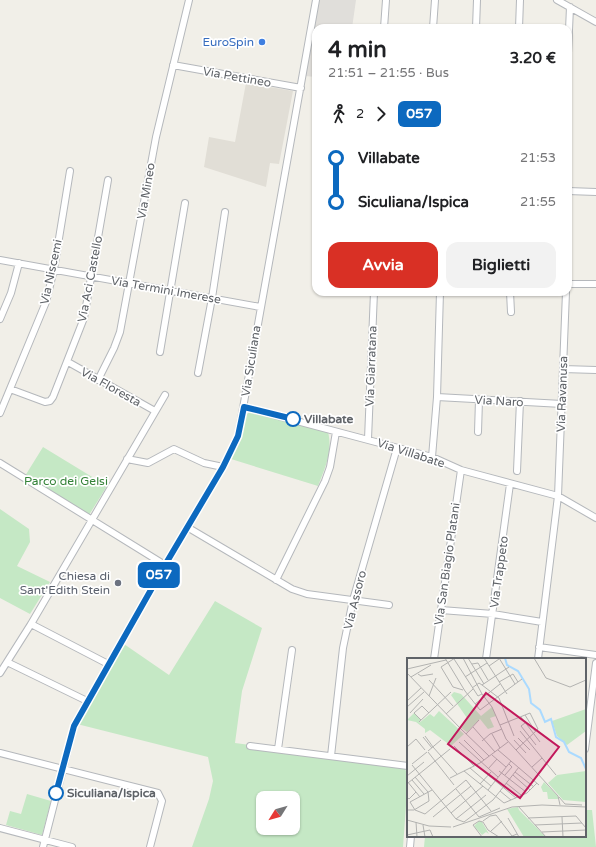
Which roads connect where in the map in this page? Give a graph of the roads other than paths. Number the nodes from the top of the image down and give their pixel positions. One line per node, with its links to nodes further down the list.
1 (189, 0): 15 (street, Via Mineo)
2 (316, 0): 16 (street, Via Siculiana)
3 (386, 0): 10 (street)
4 (435, 0): 11 (street)
5 (477, 0): 12 (street)
6 (520, 0): 13 (street)
7 (557, 0): 8 (street)
8 (570, 7): 9 (street); 14 (street)
9 (596, 22)
10 (384, 24)
11 (434, 24)
12 (476, 24)
13 (519, 24)
14 (569, 24)
15 (173, 65): 16 (street, Via Pettineo); 27 (street, Via Mineo)
16 (301, 88): 36 (street, Via Siculiana)
17 (70, 171): 25 (street, Via Niscemi)
18 (108, 180): 26 (street, Via Aci Castello)
19 (572, 191): 20 (street)
20 (596, 192)
21 (184, 203): 30 (street)
22 (225, 212): 35 (street)
23 (0, 260): 24 (street, Via Termini Imerese)
24 (19, 263): 25 (street, Via Termini Imerese); 38 (street)
25 (54, 269): 26 (street, Via Termini Imerese); 45 (street, Via Niscemi)
26 (92, 278): 27 (street, Via Termini Imerese); 40 (street, Via Aci Castello)
27 (129, 284): 30 (street, Via Termini Imerese); 44 (street, Via Mineo)
28 (572, 284): 29 (street)
29 (596, 284)
30 (169, 291): 35 (street, Via Termini Imerese); 39 (street)
31 (374, 296): 56 (street, Via Giarratana)
32 (440, 296): 47 (street)
33 (510, 296): 37 (street)
34 (566, 296): 41 (street, Via Ravanusa)
35 (212, 298): 36 (street, Via Termini Imerese); 43 (street)
36 (260, 307): 51 (street, Via Siculiana)
37 (511, 312)
38 (0, 319)
39 (160, 352)
40 (68, 362): 44 (street, Via Floresta); 45 (street, Via Aci Castello)
41 (563, 369): 42 (street); 50 (street, Via Ravanusa)
42 (596, 370)
43 (198, 373)
44 (98, 380): 52 (street, Via Floresta)
45 (10, 389): 53 (street, Via Niscemi)
46 (165, 395): 52 (street)
47 (437, 397): 48 (street, Via Naro); 58 (street)
48 (479, 400): 49 (street, Via Naro); 55 (street)
49 (520, 401): 50 (street, Via Naro); 63 (street)
50 (562, 404): 65 (street, Via Ravanusa)
51 (244, 407): 54 (street, Via Villabate); 61 (street, Via Siculiana)
52 (155, 411): 59 (street)
53 (0, 413)
54 (336, 432): 56 (street, Via Villabate); 70 (street)
55 (478, 432)
56 (368, 439): 57 (street, Via Villabate)
57 (397, 448): 58 (street, Via Villabate); 71 (street, Via Assoro)
58 (432, 457): 62 (street, Via Villabate)
59 (127, 459): 61 (street); 67 (street)
60 (0, 463): 67 (street)
61 (223, 467): 68 (street, Via Siculiana)
62 (461, 470): 64 (street, Via Villabate); 73 (street, Via San Biagio Platani)
63 (517, 471)
64 (510, 484): 65 (street, Via Villabate); 74 (street, Via Trappeto)
65 (558, 496): 66 (street, Via Villabate); 75 (street, Via Ravanusa)
66 (596, 518)
67 (91, 520): 69 (street); 76 (street)
68 (187, 528): 69 (street, Via Siculiana); 70 (street)
69 (165, 565): 85 (street, Via Siculiana)
70 (276, 580): 71 (street)
71 (353, 600): 72 (street); 92 (street, Via Assoro)
72 (389, 605)
73 (441, 610): 74 (street); 80 (street, Via San Biagio Platani)
74 (493, 614): 75 (street); 81 (street, Via Trappeto)
75 (542, 622): 77 (street, Via Ravanusa)
76 (31, 624): 83 (street); 85 (street)
77 (539, 647): 79 (street); 82 (street, Via Ravanusa)
78 (292, 650): 90 (street)
79 (596, 655)
80 (434, 658)
81 (486, 658)
82 (538, 658)
83 (7, 662): 86 (street); 87 (street)
84 (596, 663): 88 (street)
85 (108, 664): 87 (street, Via Siculiana)
86 (0, 673)
87 (87, 701): 94 (street, Via Siculiana)
88 (586, 741)
89 (250, 746): 90 (street)
90 (278, 749): 92 (street)
91 (0, 753): 94 (street)
92 (331, 756): 93 (street)
93 (407, 766)
94 (63, 768): 96 (street, Via Siculiana); 99 (street)
95 (0, 828): 96 (street)
96 (45, 840): 97 (street, Via Siculiana); 98 (street)
97 (43, 847)
98 (72, 847)
99 (150, 847)

